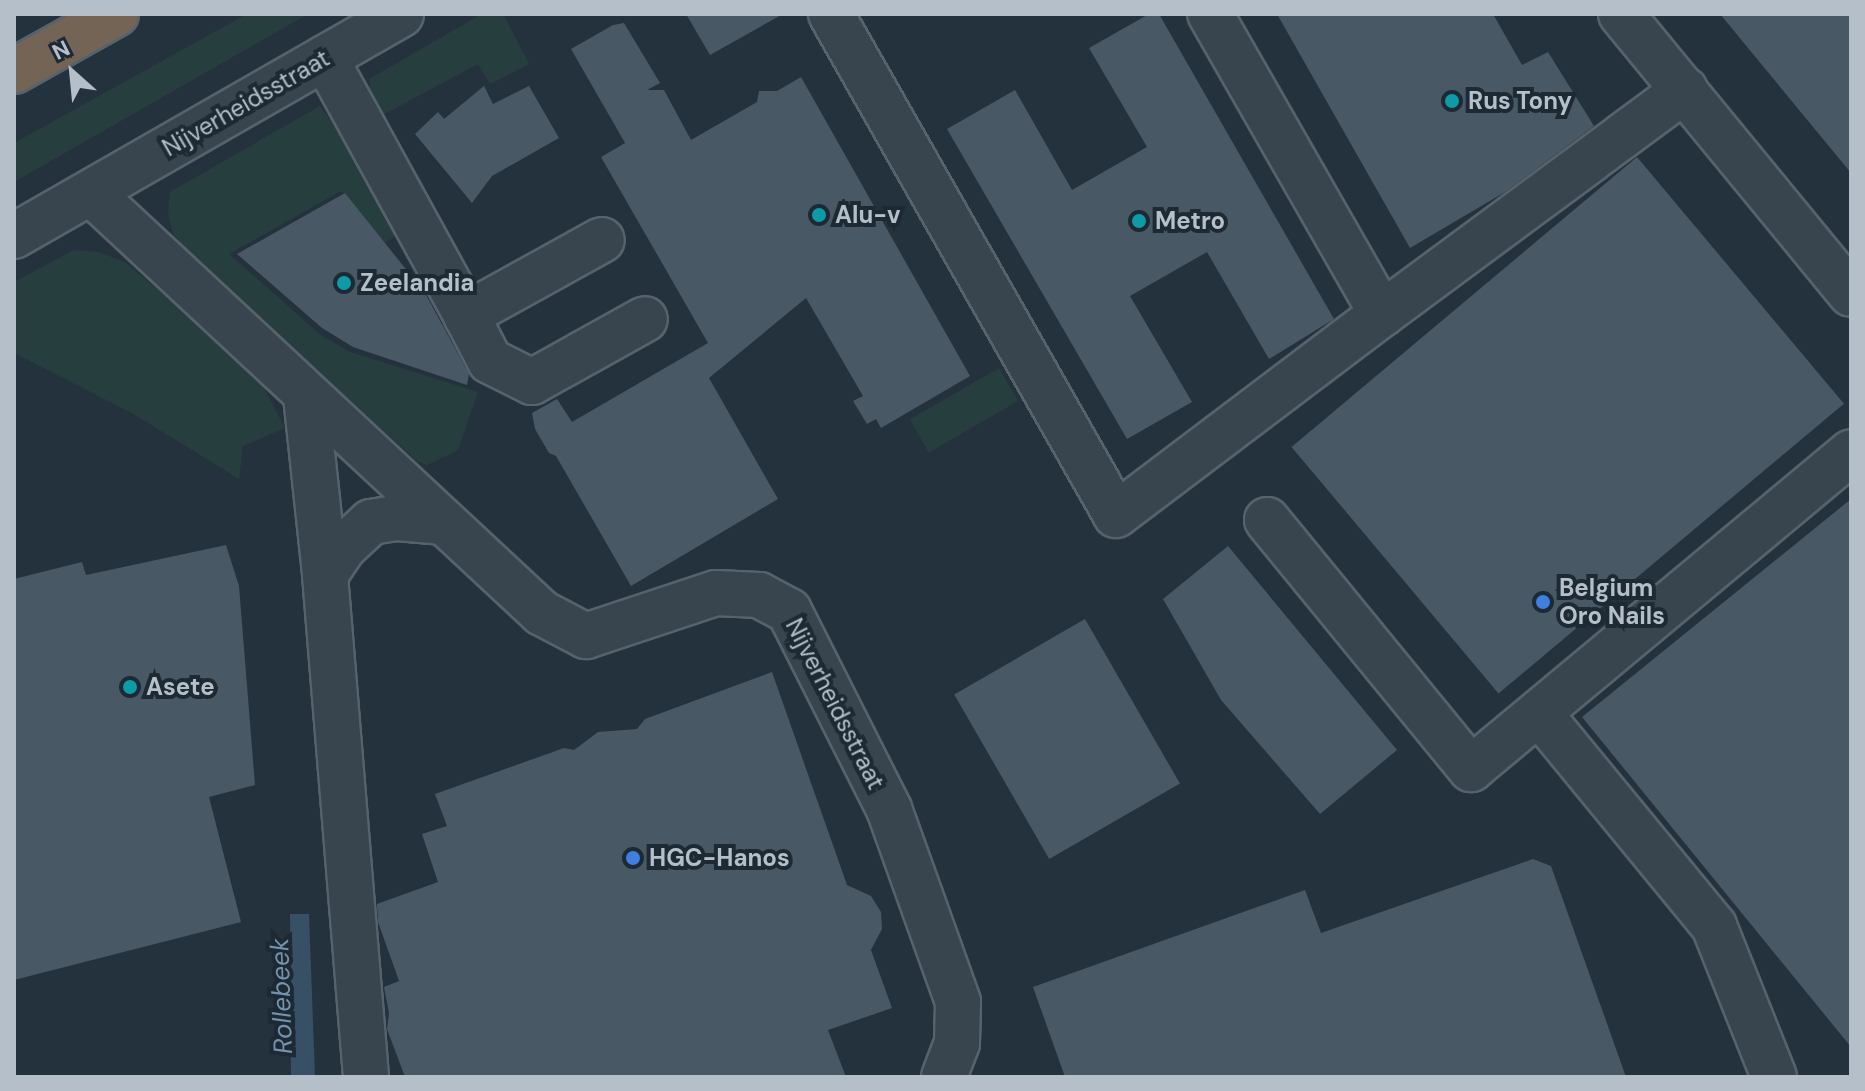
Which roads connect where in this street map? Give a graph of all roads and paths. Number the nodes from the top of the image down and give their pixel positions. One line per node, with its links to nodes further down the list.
1 (116, 14): 7 (highway)
2 (401, 14): 6 (street, Nijverheidsstraat)
3 (831, 14): 13 (street)
4 (1210, 14): 13 (street)
5 (1621, 14): 8 (street)
6 (325, 58): 9 (street, Nijverheidsstraat); 14 (street)
7 (14, 71)
8 (1685, 90): 12 (street); 13 (street)
9 (91, 193): 10 (street, Nijverheidsstraat); 16 (street, Nijverheidsstraat)
10 (14, 236)
11 (602, 240): 14 (street)
12 (1851, 294)
13 (1382, 314)
14 (466, 315): 15 (street)
15 (645, 319)
16 (306, 396): 19 (street, Nijverheidsstraat); 20 (street)
17 (1851, 452): 21 (street)
18 (1267, 520): 21 (street)
19 (442, 522): 20 (street); 23 (street, Nijverheidsstraat)
20 (325, 575): 22 (street)
21 (1539, 713): 24 (street)
22 (366, 1077)
23 (944, 1077)
24 (1774, 1077)

